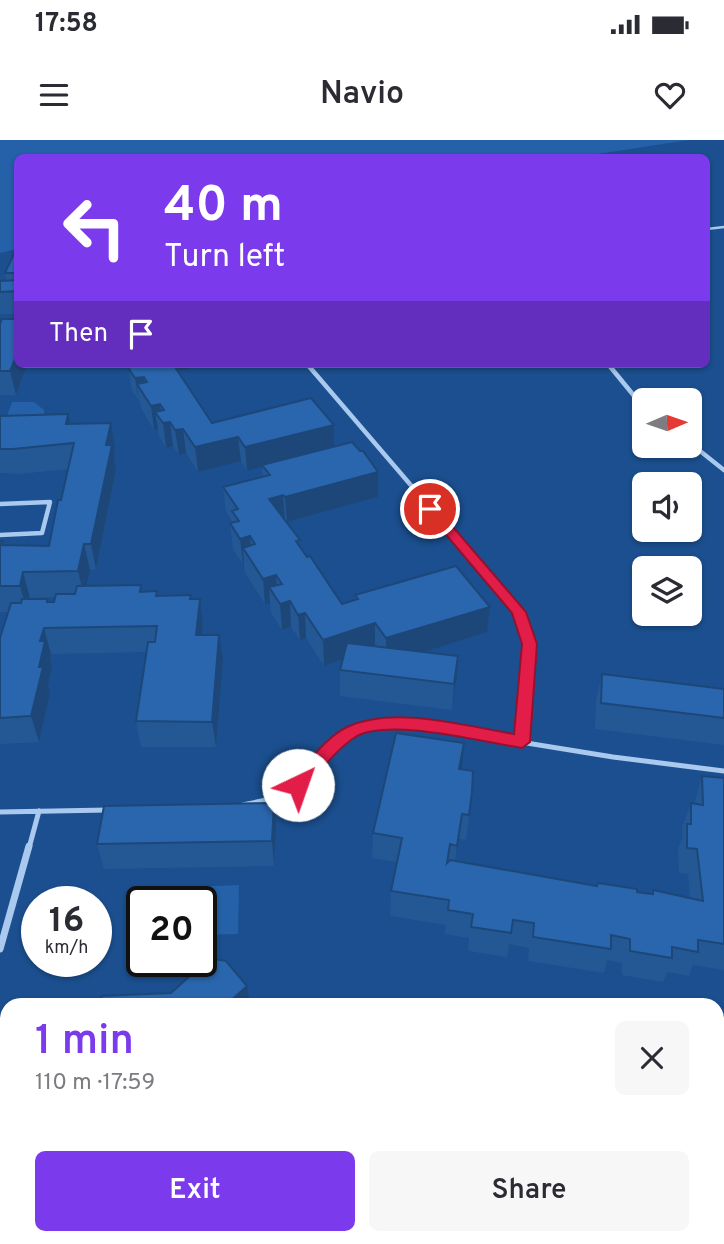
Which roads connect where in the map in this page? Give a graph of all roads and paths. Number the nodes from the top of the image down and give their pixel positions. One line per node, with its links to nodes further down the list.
1 (310, 368): 8 (lane)
2 (611, 368): 3 (lane)
3 (632, 393)
4 (702, 453): 5 (lane)
5 (724, 470)
6 (0, 504): 7 (lane)
7 (0, 535)
8 (522, 742): 9 (lane); 10 (lane)
9 (724, 771)
10 (230, 805)
11 (113, 810): 12 (lane)
12 (39, 811): 13 (lane); 14 (lane)
13 (0, 812)
14 (0, 949)

